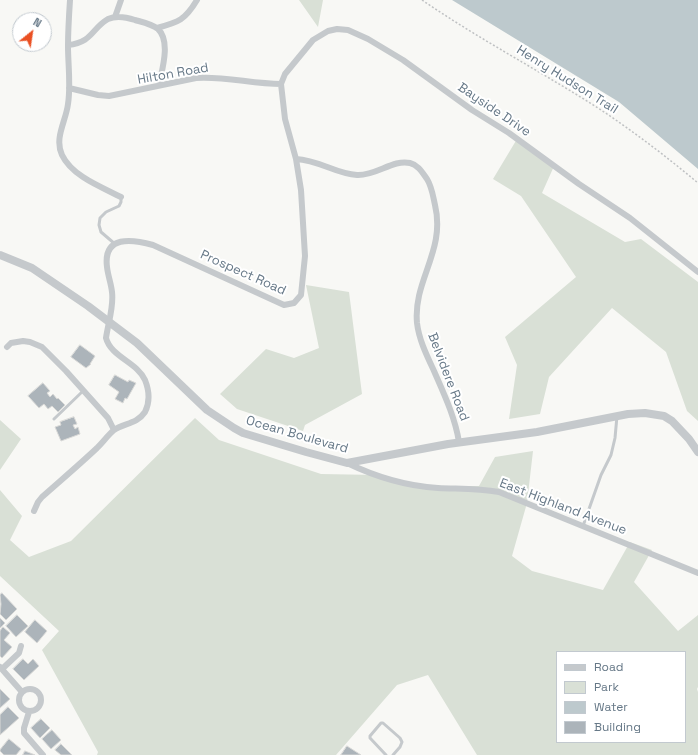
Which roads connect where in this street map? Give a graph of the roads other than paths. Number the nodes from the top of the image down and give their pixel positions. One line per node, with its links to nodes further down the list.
1 (70, 0): 6 (street)
2 (121, 0): 4 (street)
3 (197, 0): 5 (street)
4 (115, 17): 5 (street); 6 (street)
5 (157, 28): 8 (street)
6 (68, 45): 9 (street)
7 (281, 84): 8 (street, Hilton Road); 10 (street, Prospect Road); 14 (street, Bayside Drive)
8 (159, 85): 9 (street, Hilton Road)
9 (69, 88): 11 (street)
10 (296, 159): 12 (street, Prospect Road); 21 (street, Belvidere Road)
11 (121, 197): 12 (lane)
12 (116, 244): 15 (street)
13 (0, 255): 15 (street, Ocean Boulevard)
14 (698, 272)
15 (108, 322): 20 (street); 23 (street, Ocean Boulevard)
16 (7, 347): 17 (street)
17 (83, 391): 19 (lane); 20 (street)
18 (617, 416): 21 (street, Ocean Boulevard); 22 (street, Ocean Boulevard); 25 (lane)
19 (54, 419)
20 (114, 430): 24 (street)
21 (459, 442): 23 (street, Ocean Boulevard)
22 (698, 452)
23 (346, 463): 25 (street, East Highland Avenue)
24 (34, 511)
25 (583, 526): 26 (street, East Highland Avenue)
26 (698, 573)
27 (22, 646): 28 (street)
28 (1, 668): 29 (street)
29 (22, 692): 30 (street); 30 (street)
30 (29, 712): 31 (street)
31 (43, 755)
32 (386, 755): 33 (lane)
33 (393, 755)

